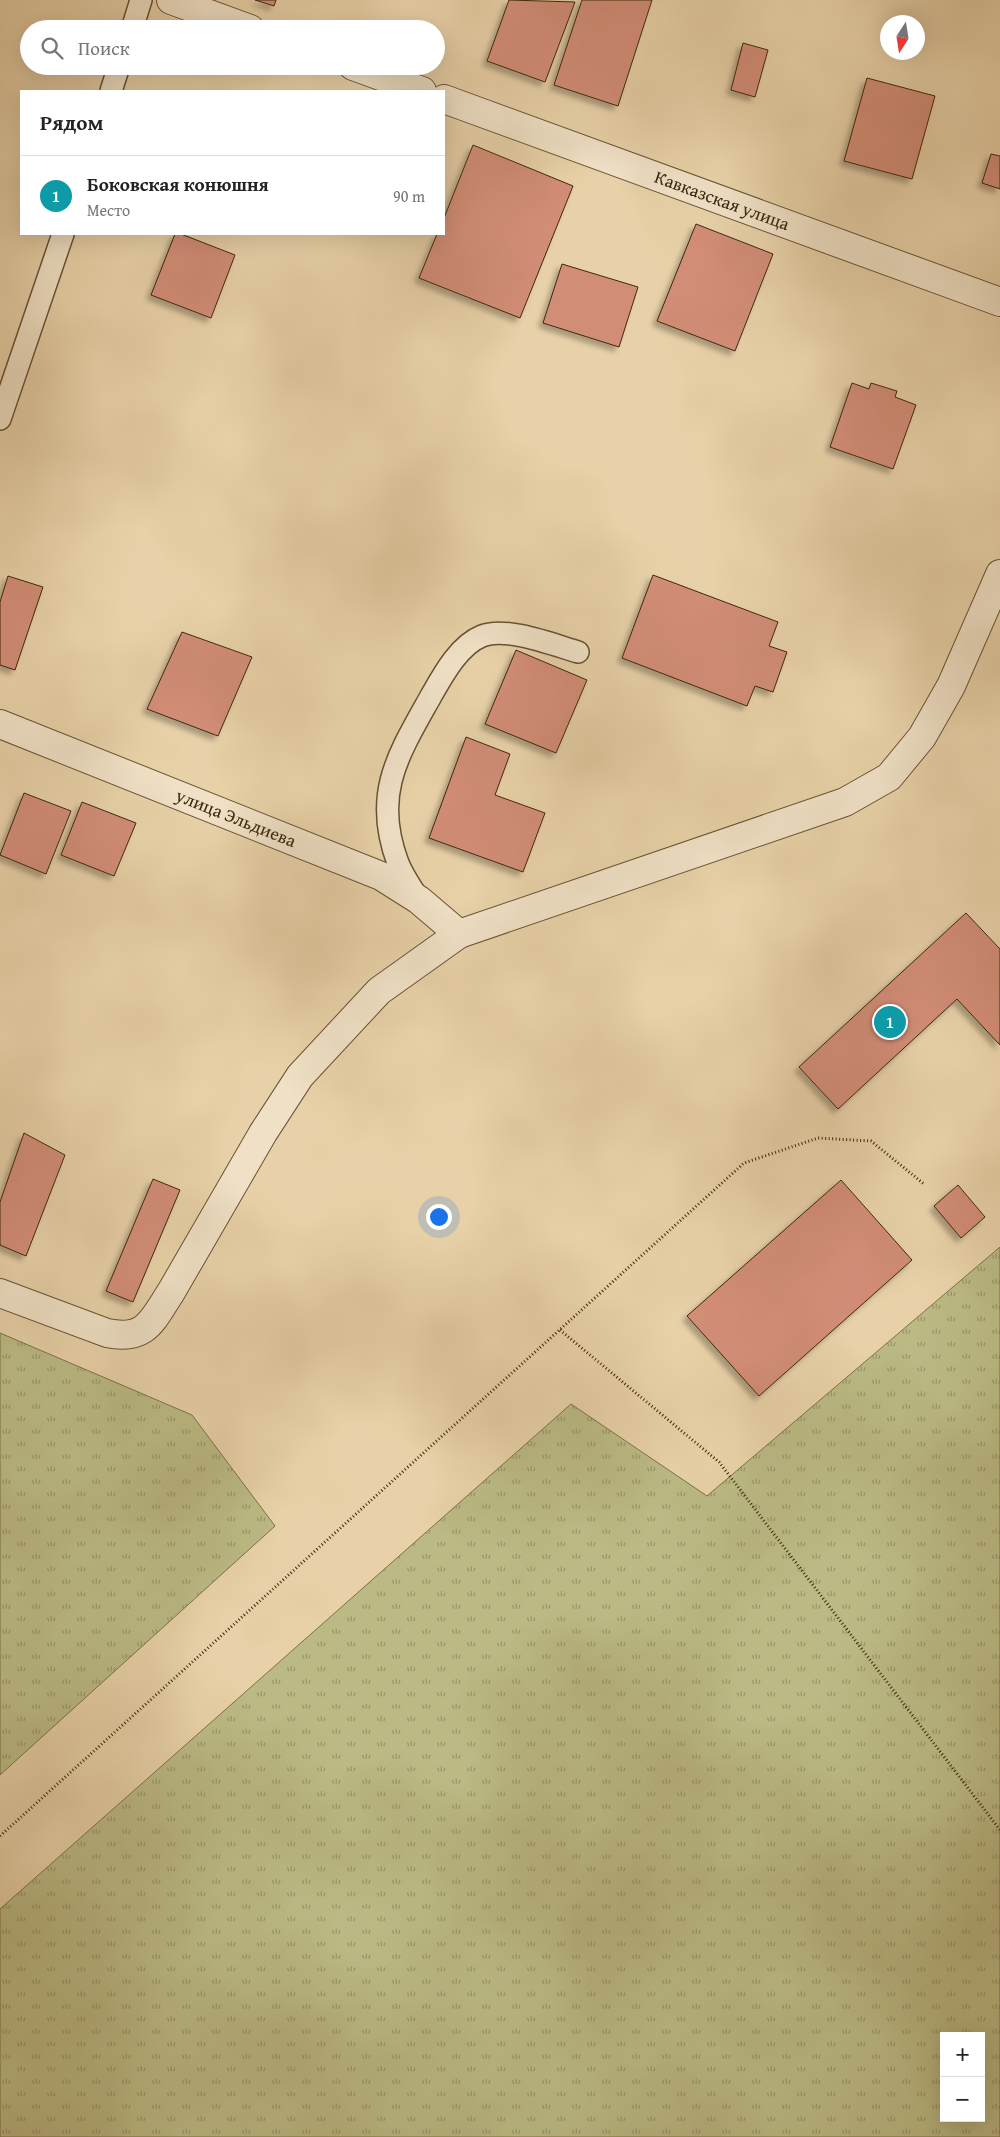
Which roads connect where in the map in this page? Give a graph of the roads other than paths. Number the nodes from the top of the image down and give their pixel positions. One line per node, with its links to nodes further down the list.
1 (141, 0): 3 (lane)
2 (171, 0): 4 (street)
3 (135, 20)
4 (225, 20)
5 (116, 75): 7 (lane)
6 (378, 75): 8 (street)
7 (111, 90)
8 (419, 90)
9 (445, 99): 11 (street, Кавказская улица)
10 (63, 235): 12 (lane)
11 (1000, 302)
12 (0, 420)
13 (1000, 574): 17 (street)
14 (578, 652): 16 (lane)
15 (0, 724): 16 (street, улица Эльдиева)
16 (419, 900): 17 (street, улица Эльдиева)
17 (459, 934): 18 (street)
18 (0, 1293)

